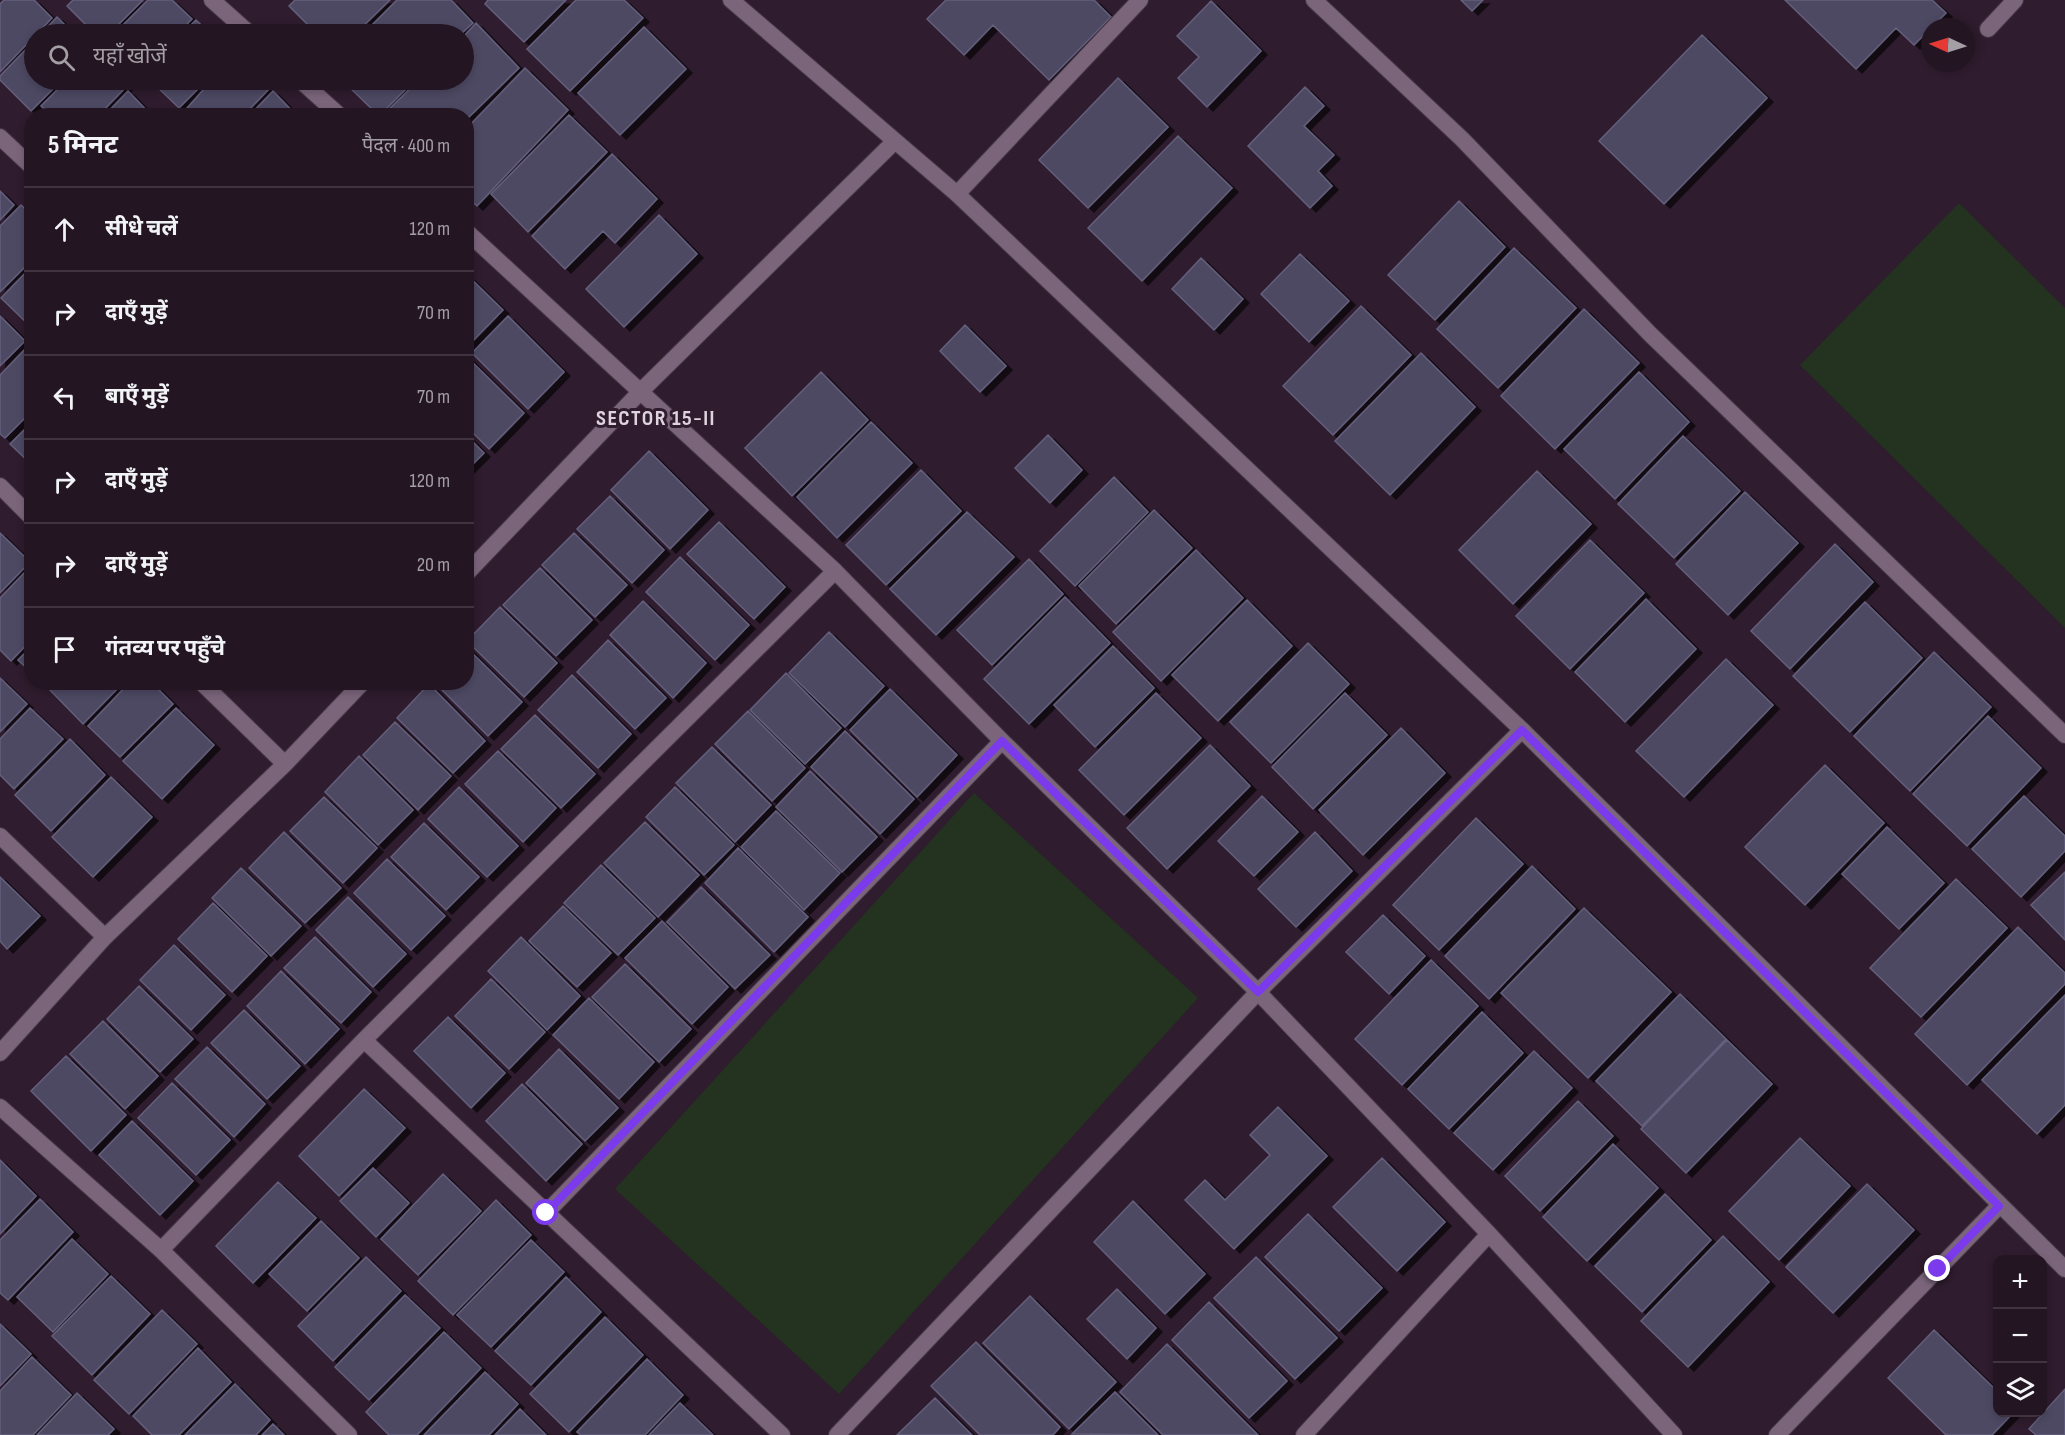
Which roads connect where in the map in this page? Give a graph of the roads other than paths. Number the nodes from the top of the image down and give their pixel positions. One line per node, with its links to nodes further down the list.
1 (212, 0): 6 (street)
2 (731, 0): 11 (street)
3 (1140, 0): 13 (street)
4 (1314, 0): 23 (street)
5 (2015, 0): 7 (street)
6 (239, 24)
7 (1988, 29)
8 (311, 90): 9 (street)
9 (331, 108)
10 (0, 137): 12 (street)
11 (894, 142): 13 (street); 15 (street)
12 (24, 160)
13 (957, 194): 22 (street)
14 (474, 238): 15 (street)
15 (641, 391): 18 (street); 19 (street)
16 (0, 486): 17 (street)
17 (24, 510)
18 (474, 566)
19 (835, 571): 24 (street); 29 (street)
20 (209, 690): 25 (street)
21 (355, 690): 25 (street)
22 (1522, 730): 28 (street); 32 (street)
23 (2065, 735)
24 (1002, 741): 28 (street); 33 (street)
25 (285, 764): 27 (street)
26 (0, 836): 27 (street)
27 (105, 937): 30 (street)
28 (1258, 992): 34 (street); 39 (street)
29 (364, 1040): 33 (street); 35 (street)
30 (0, 1053)
31 (0, 1107): 35 (street)
32 (1999, 1206): 36 (street); 42 (street)
33 (546, 1213): 38 (street)
34 (1489, 1234): 40 (street); 41 (street)
35 (160, 1250): 37 (street)
36 (2065, 1269)
37 (349, 1435)
38 (782, 1435)
39 (837, 1435)
40 (1304, 1435)
41 (1674, 1435)
42 (1777, 1435)

